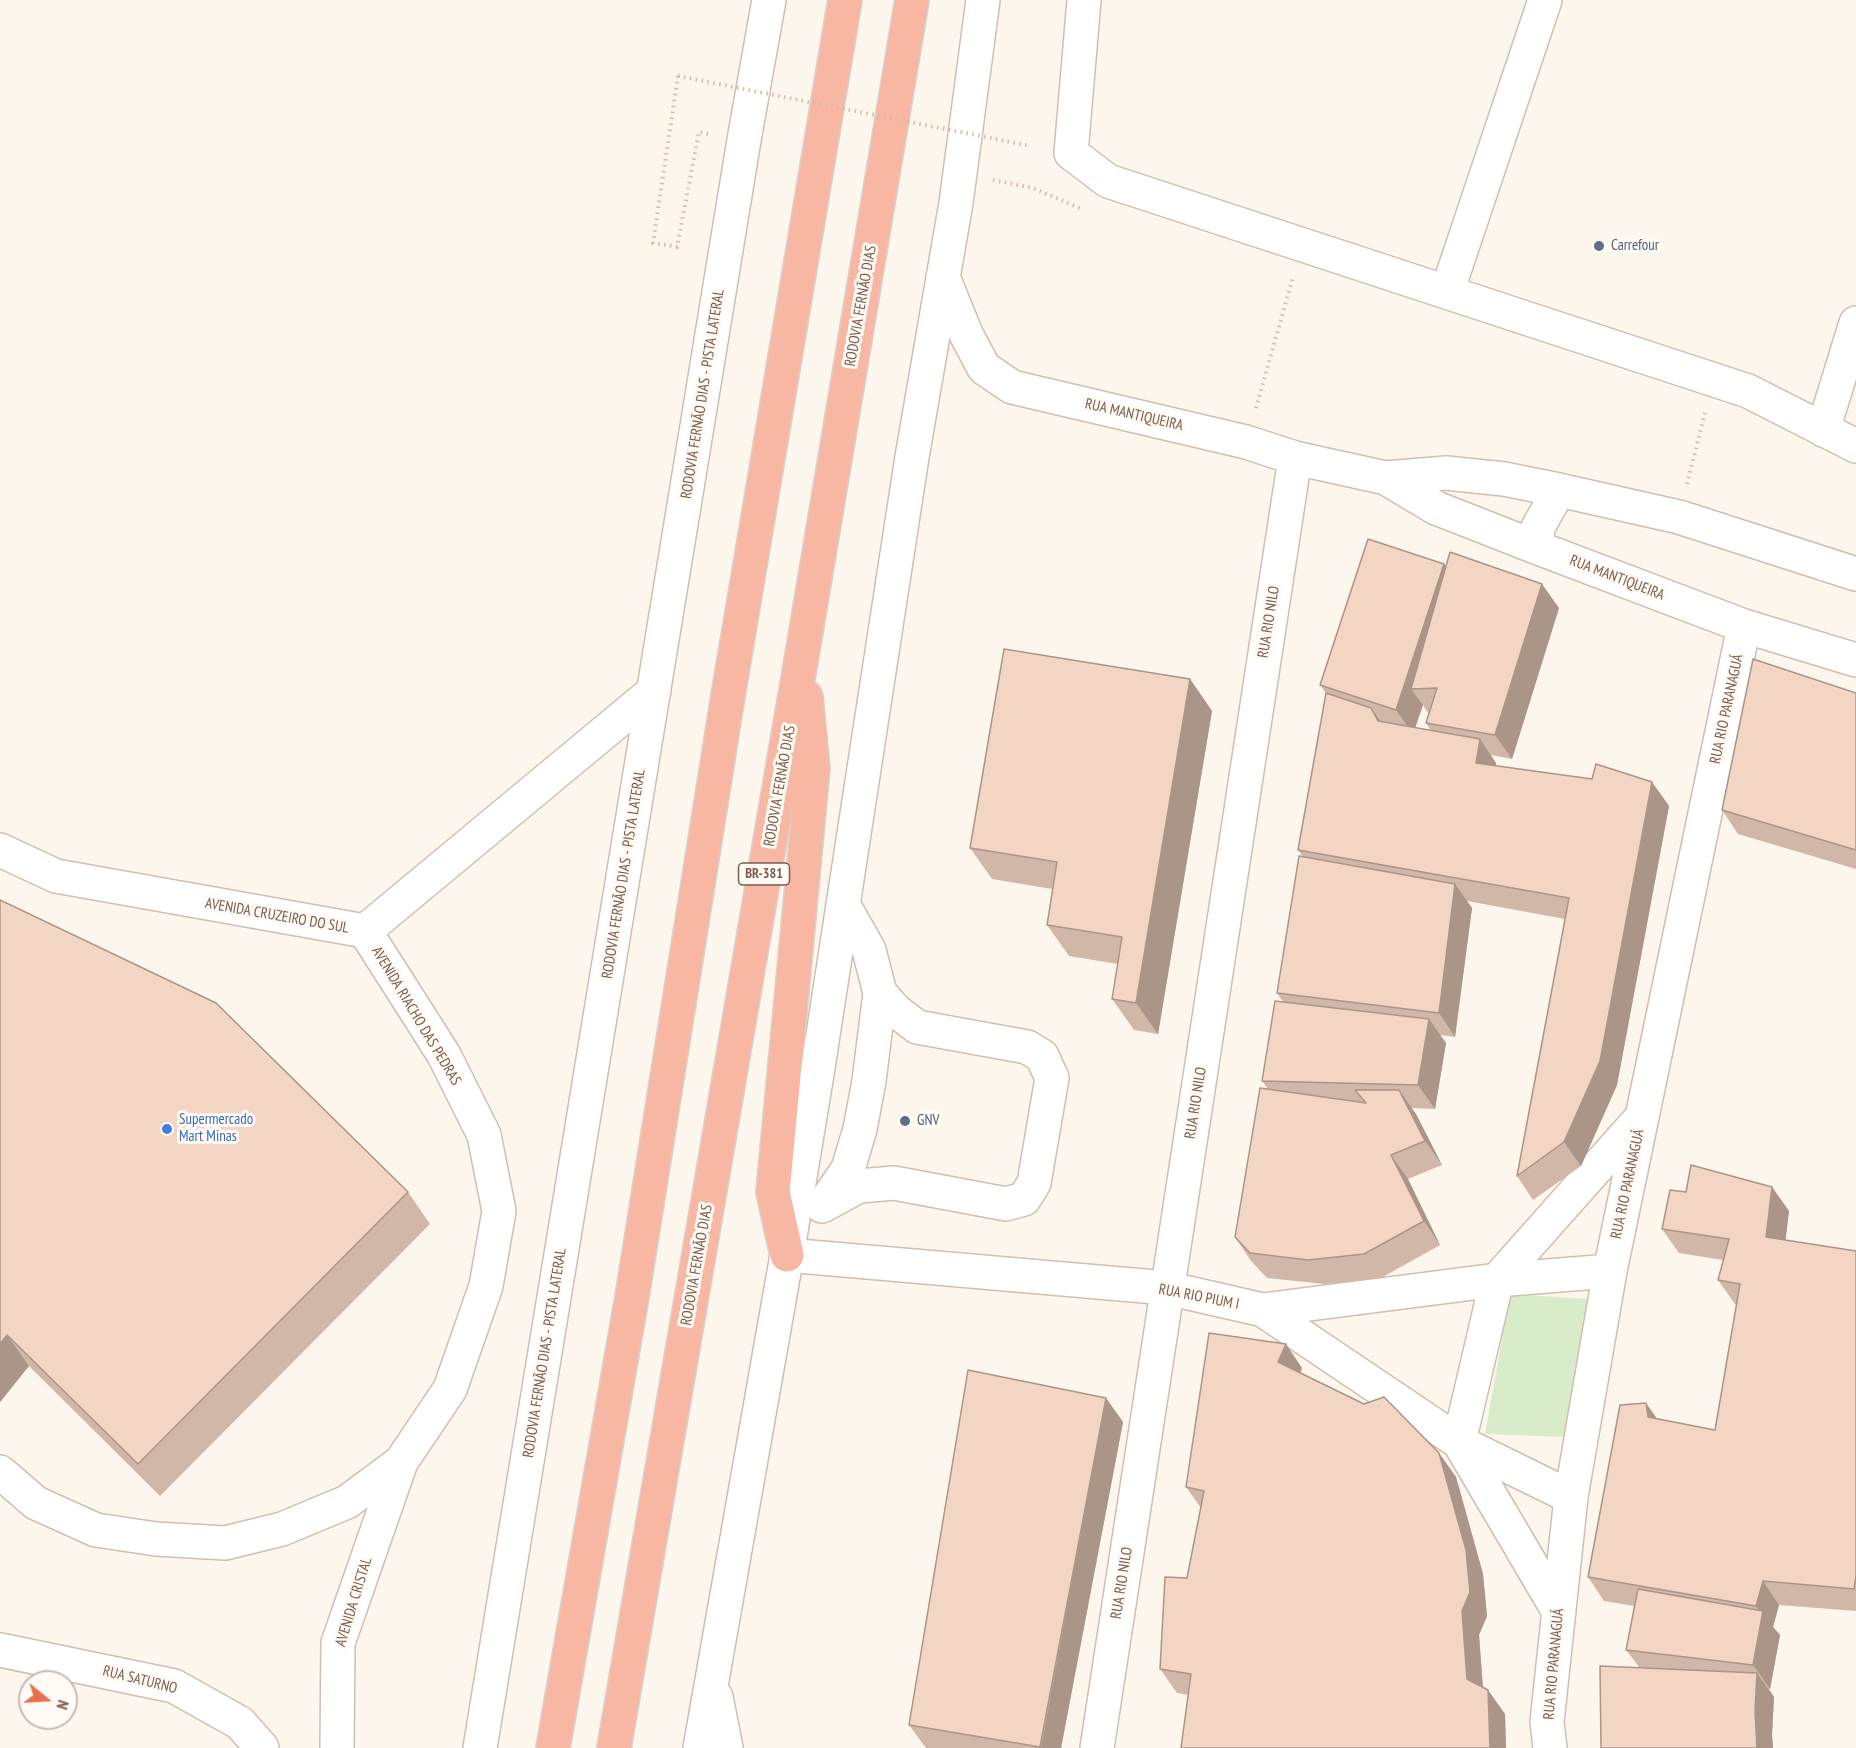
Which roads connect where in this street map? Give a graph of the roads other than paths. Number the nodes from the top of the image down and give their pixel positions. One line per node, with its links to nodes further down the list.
1 (769, 0): 20 (street, RODOVIA FERNÃO DIAS - PISTA LATERAL)
2 (845, 0): 42 (highway)
3 (912, 0): 18 (highway, RODOVIA FERNÃO DIAS / BR-381)
4 (983, 0): 7 (street)
5 (1084, 0): 8 (street)
6 (1545, 0): 8 (street)
7 (943, 277): 12 (street, RUA MANTIQUEIRA); 22 (street)
8 (1447, 292): 10 (street)
9 (1856, 323): 10 (street)
10 (1822, 430): 11 (street)
11 (1856, 446)
12 (1295, 458): 13 (street, RUA MANTIQUEIRA); 30 (street, RUA RIO NILO)
13 (1386, 478): 14 (street, RUA MANTIQUEIRA); 15 (street, RUA MANTIQUEIRA)
14 (1559, 490): 15 (street); 16 (street, RUA MANTIQUEIRA)
15 (1538, 548): 17 (street, RUA MANTIQUEIRA)
16 (1856, 574)
17 (1744, 626): 19 (street, RUA MANTIQUEIRA); 25 (street, RUA RIO PARANAGUÁ)
18 (802, 655): 27 (highway); 43 (highway, RODOVIA FERNÃO DIAS / BR-381)
19 (1856, 660)
20 (654, 691): 23 (street, AVENIDA CRUZEIRO DO SUL); 41 (street, RODOVIA FERNÃO DIAS - PISTA LATERAL)
21 (0, 850): 23 (street, AVENIDA CRUZEIRO DO SUL)
22 (843, 904): 24 (street); 27 (street)
23 (365, 931): 33 (street, AVENIDA RIACHO DAS PEDRAS)
24 (880, 993): 26 (street); 26 (street)
25 (1642, 1118): 28 (street, RUA RIO PARANAGUÁ); 29 (street)
26 (822, 1206): 27 (street)
27 (790, 1240): 30 (street, RUA RIO PIUM I); 38 (street)
28 (1610, 1271): 29 (street, RUA RIO PIUM I); 35 (street, RUA RIO PARANAGUÁ)
29 (1497, 1280): 31 (street, RUA RIO PIUM I); 32 (street)
30 (1167, 1288): 31 (street, RUA RIO PIUM I); 46 (street, RUA RIO NILO)
31 (1263, 1310): 32 (street)
32 (1459, 1442): 35 (street); 36 (street)
33 (401, 1461): 34 (street, AVENIDA RIACHO DAS PEDRAS); 40 (street, AVENIDA CRISTAL)
34 (0, 1472)
35 (1571, 1497): 36 (street, RUA RIO PARANAGUÁ)
36 (1559, 1612): 47 (street, RUA RIO PARANAGUÁ)
37 (0, 1650): 39 (street, RUA SATURNO)
38 (712, 1675): 44 (street); 45 (street)
39 (262, 1748)
40 (338, 1748)
41 (480, 1748)
42 (553, 1748)
43 (614, 1748)
44 (700, 1748)
45 (726, 1748)
46 (1097, 1748)
47 (1550, 1748)

